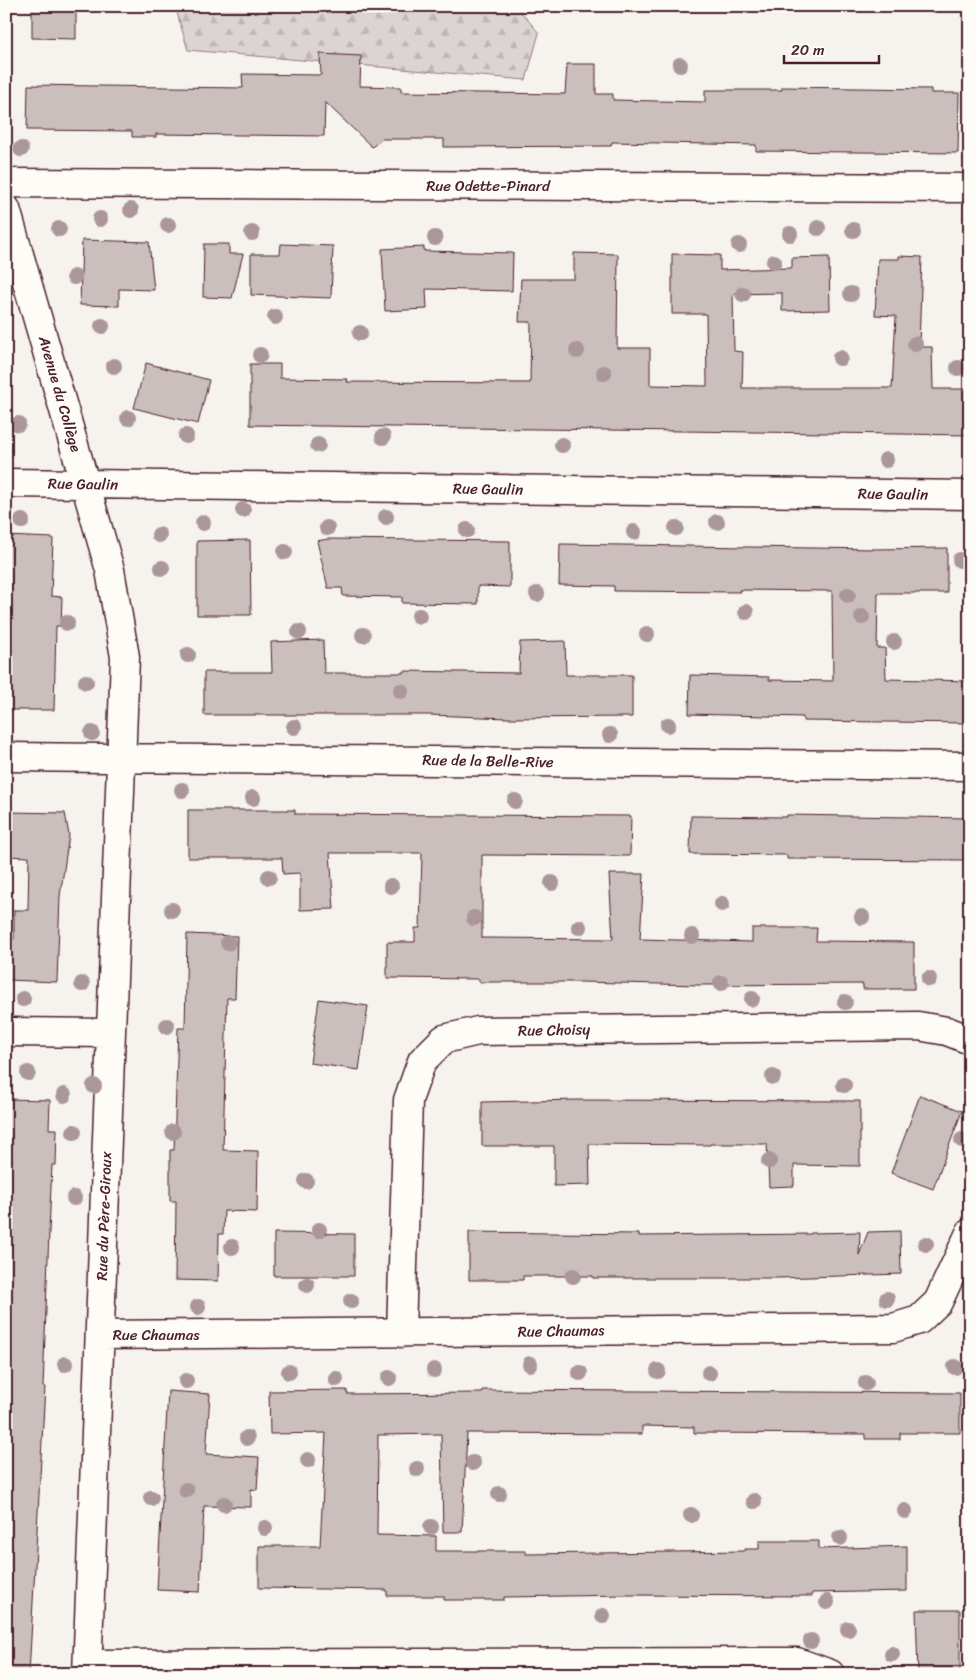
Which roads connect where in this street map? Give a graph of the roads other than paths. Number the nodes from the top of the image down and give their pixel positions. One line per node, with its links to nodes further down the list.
1 (6, 184): 2 (street, Rue Odette-Pinard)
2 (970, 188)
3 (6, 209): 5 (street, Avenue du Collège)
4 (6, 483): 5 (street, Rue Gaulin)
5 (86, 484): 6 (street, Rue Gaulin); 8 (street, Avenue du Collège)
6 (970, 495)
7 (6, 757): 8 (street, Rue de la Belle-Rive)
8 (120, 758): 9 (street, Rue de la Belle-Rive); 11 (street, Rue du Père-Giroux)
9 (970, 766)
10 (6, 1032): 11 (street)
11 (111, 1033): 15 (street, Rue du Père-Giroux)
12 (970, 1040): 14 (street, Rue Choisy)
13 (970, 1233): 14 (street, Rue Chaumas)
14 (401, 1333): 15 (street, Rue Chaumas)
15 (100, 1335): 16 (street, Rue du Père-Giroux)
16 (88, 1669): 17 (street)
17 (830, 1674)

